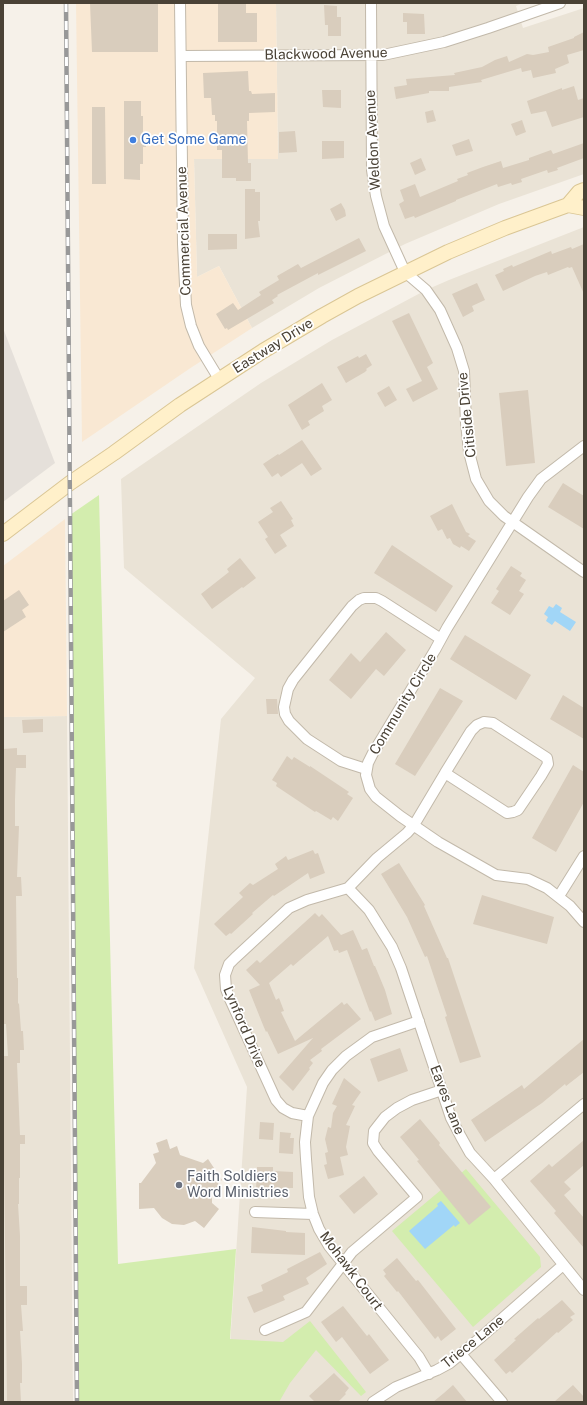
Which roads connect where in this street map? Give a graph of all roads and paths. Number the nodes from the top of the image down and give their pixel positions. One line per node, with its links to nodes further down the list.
1 (180, 3): 5 (street, Commercial Avenue)
2 (371, 3): 4 (street, Weldon Avenue)
3 (560, 3): 4 (street, Blackwood Avenue)
4 (372, 55): 5 (street, Blackwood Avenue); 9 (street, Weldon Avenue)
5 (181, 56): 10 (street, Commercial Avenue)
6 (584, 190): 7 (main road, Eastway Drive)
7 (568, 205): 8 (main road); 9 (main road, Eastway Drive)
8 (584, 208)
9 (405, 272): 10 (main road, Eastway Drive); 12 (street, Citiside Drive)
10 (219, 379): 13 (main road, Eastway Drive)
11 (584, 446): 12 (street, Community Circle)
12 (511, 523): 14 (street, Citiside Drive); 15 (street, Community Circle)
13 (3, 534)
14 (584, 572)
15 (441, 639): 16 (street, Community Circle); 16 (street)
16 (366, 769): 18 (street, Community Circle)
17 (445, 773): 17 (street); 18 (street)
18 (414, 824): 20 (street); 21 (street, Community Circle)
19 (584, 856): 21 (street)
20 (348, 888): 23 (street, Eaves Lane); 26 (street, Lynford Drive)
21 (559, 896): 22 (street, Community Circle)
22 (584, 922)
23 (419, 1021): 24 (street, Eaves Lane); 26 (street, Mohawk Court)
24 (442, 1090): 27 (street, Eaves Lane); 30 (street)
25 (584, 1104): 27 (street)
26 (308, 1116): 29 (street, Mohawk Court)
27 (494, 1179): 31 (street, Eaves Lane)
28 (255, 1212): 29 (street)
29 (313, 1214): 30 (street, Mohawk Court)
30 (343, 1264): 33 (street); 35 (street, Mohawk Court)
31 (563, 1265): 32 (street, Eaves Lane); 34 (street, Triece Lane)
32 (584, 1290)
33 (265, 1330)
34 (461, 1354): 35 (street, Triece Lane); 37 (street)
35 (428, 1374): 36 (street, Triece Lane)
36 (373, 1402)
37 (502, 1402)

